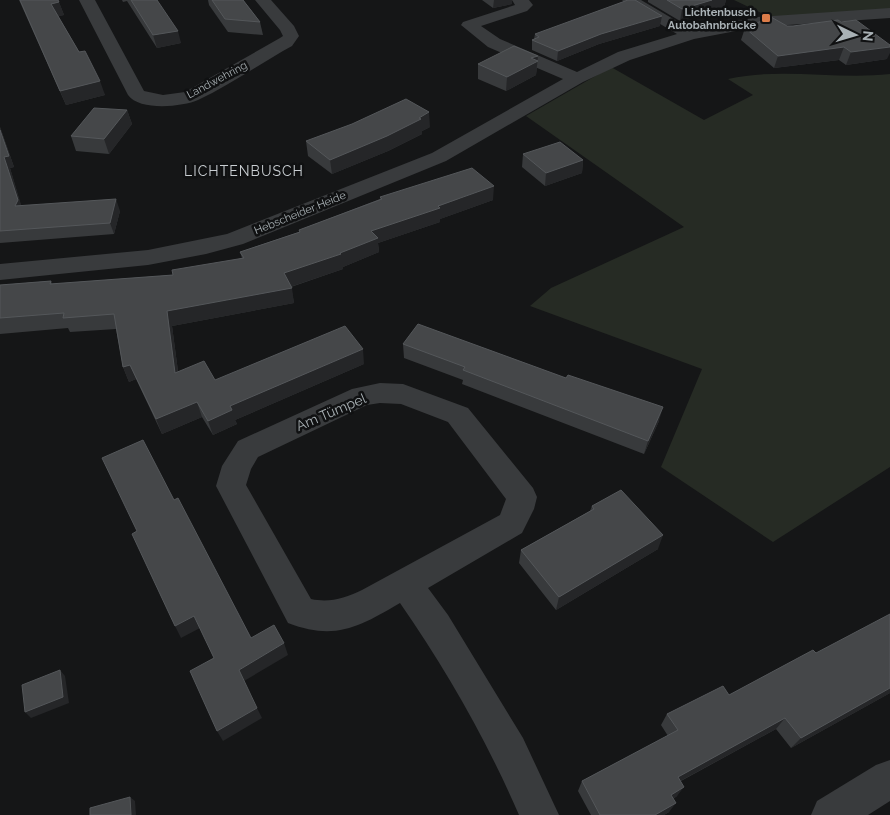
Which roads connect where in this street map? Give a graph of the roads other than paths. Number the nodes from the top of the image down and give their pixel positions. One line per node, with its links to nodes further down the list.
1 (87, 0): 2 (street, Landwehring)
2 (263, 0)
3 (520, 0): 7 (street)
4 (630, 0): 6 (street)
5 (890, 13): 6 (street, Hebscheider Heide)
6 (690, 35): 7 (street, Hebscheider Heide)
7 (577, 78): 8 (street, Hebscheider Heide)
8 (0, 272)
9 (405, 583): 9 (street, Am Tümpel); 11 (street)
10 (890, 779): 12 (street)
11 (539, 815)
12 (830, 815)

